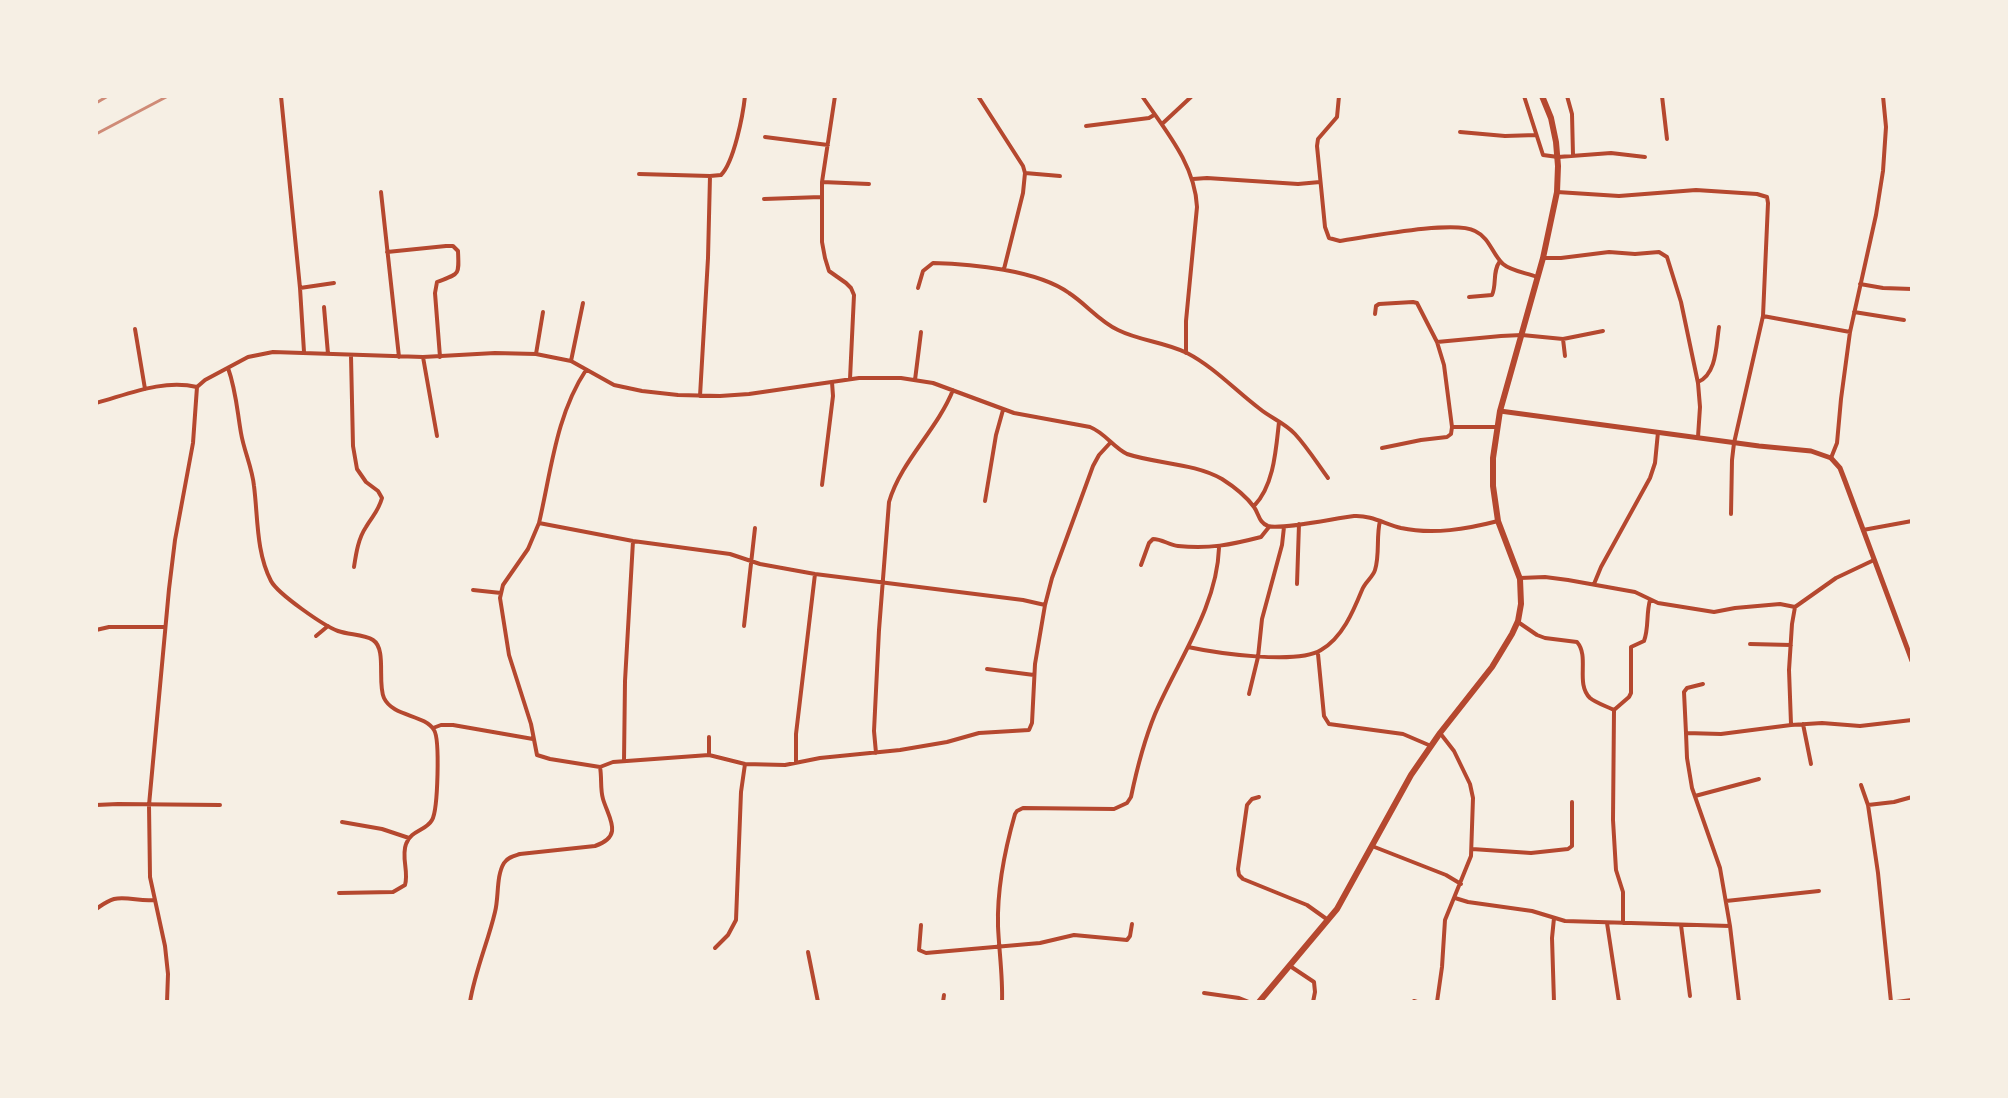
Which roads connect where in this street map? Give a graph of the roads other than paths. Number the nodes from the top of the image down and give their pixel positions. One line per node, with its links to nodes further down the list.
1 (281, 96): 43 (street)
2 (745, 96): 26 (street)
3 (835, 96): 20 (street)
4 (978, 96): 24 (street)
5 (1142, 96): 13 (street)
6 (1339, 96): 30 (street)
7 (1524, 96): 17 (street)
8 (1542, 96): 22 (main road)
9 (1567, 96): 21 (street)
10 (1662, 96): 19 (street)
11 (1883, 96): 42 (street)
12 (1191, 97): 14 (street)
13 (1154, 115): 14 (street); 15 (street)
14 (1162, 124): 28 (street)
15 (1086, 126)
16 (1460, 132): 17 (street)
17 (1536, 135): 22 (street)
18 (765, 137): 20 (street)
19 (1667, 139)
20 (828, 145): 29 (street)
21 (1573, 155): 22 (street); 23 (street)
22 (1558, 157): 33 (main road)
23 (1645, 157)
24 (1025, 173): 27 (street); 39 (street)
25 (639, 174): 26 (street)
26 (710, 176): 81 (street)
27 (1060, 176)
28 (1193, 179): 30 (street); 63 (street)
29 (822, 182): 31 (street); 34 (street)
30 (1320, 182): 38 (street)
31 (869, 184)
32 (381, 192): 36 (street)
33 (1557, 192): 37 (main road); 52 (street)
34 (821, 197): 35 (street); 74 (street)
35 (764, 199)
36 (387, 252): 68 (street); 70 (street)
37 (1543, 258): 40 (main road); 77 (street)
38 (1500, 261): 40 (street); 46 (street)
39 (1003, 270): 44 (street); 63 (street)
40 (1537, 277): 59 (main road)
41 (334, 283): 43 (street)
42 (1860, 284): 45 (street); 50 (street)
43 (300, 288): 62 (street)
44 (918, 288)
45 (1912, 289)
46 (1469, 297)
47 (583, 303): 71 (street)
48 (324, 307): 64 (street)
49 (543, 312): 65 (street)
50 (1854, 312): 53 (street); 58 (street)
51 (1375, 314): 61 (street)
52 (1763, 316): 58 (street); 92 (street)
53 (1904, 320)
54 (1719, 327): 77 (street)
55 (135, 329): 79 (street)
56 (1603, 331): 60 (street)
57 (921, 332): 75 (street)
58 (1850, 332): 94 (street)
59 (1522, 335): 60 (street); 61 (street); 84 (main road)
60 (1563, 339): 67 (street)
61 (1437, 342): 86 (street)
62 (304, 352): 64 (street); 72 (street)
63 (1186, 353): 85 (street)
64 (328, 354): 66 (street)
65 (536, 354): 70 (street); 71 (street)
66 (351, 356): 68 (street); 114 (street)
67 (1565, 356)
68 (399, 357): 69 (street)
69 (423, 357): 70 (street); 89 (street)
70 (440, 357)
71 (571, 361): 73 (street)
72 (228, 368): 78 (street); 126 (street)
73 (586, 370): 81 (street); 103 (street)
74 (850, 379): 75 (street); 76 (street)
75 (915, 380): 80 (street)
76 (832, 382): 81 (street); 96 (street)
77 (1698, 383): 90 (street)
78 (197, 387): 79 (street); 128 (street)
79 (145, 389): 82 (street)
80 (953, 390): 83 (street); 117 (street)
81 (700, 396)
82 (96, 403)
83 (1003, 410): 91 (street); 97 (street)
84 (1500, 411): 87 (main road); 88 (street)
85 (1279, 422): 95 (street); 98 (street)
86 (1452, 427): 87 (street); 93 (street)
87 (1497, 427): 101 (main road)
88 (1658, 432): 90 (street); 119 (street)
89 (437, 436)
90 (1698, 437): 92 (street)
91 (1111, 442): 98 (street); 123 (street)
92 (1734, 443): 94 (street); 99 (street)
93 (1382, 448)
94 (1831, 458): 108 (street)
95 (1328, 478)
96 (822, 485)
97 (985, 501)
98 (1254, 506): 105 (street)
99 (1731, 514)
100 (1380, 521): 101 (street); 104 (street); 134 (street)
101 (1498, 521): 116 (main road)
102 (1912, 521): 108 (street)
103 (539, 523): 109 (street); 121 (street)
104 (1299, 524): 106 (street); 118 (street)
105 (1269, 526): 106 (street); 110 (street)
106 (1284, 527): 135 (street)
107 (755, 528): 111 (street)
108 (1863, 530): 112 (street)
109 (633, 541): 111 (street); 153 (street)
110 (1219, 548): 113 (street); 133 (street)
111 (751, 560): 115 (street); 127 (street)
112 (1874, 560): 124 (street); 136 (street)
113 (1141, 565)
114 (354, 567)
115 (815, 574): 117 (street); 154 (street)
116 (1520, 579): 119 (street); 125 (main road)
117 (883, 582): 123 (street); 151 (street)
118 (1297, 584)
119 (1594, 584): 122 (street)
120 (473, 590): 121 (street)
121 (501, 593): 149 (street)
122 (1650, 600): 124 (street); 141 (street)
123 (1045, 605): 138 (street)
124 (1795, 607): 132 (street)
125 (1518, 621): 141 (street); 146 (main road)
126 (328, 626): 130 (street); 145 (street)
127 (744, 626)
128 (165, 627): 129 (street); 165 (street)
129 (96, 630)
130 (316, 636)
131 (1750, 644): 132 (street)
132 (1791, 645): 144 (street)
133 (1188, 647): 135 (street); 188 (street)
134 (1318, 652): 135 (street); 150 (street)
135 (1258, 657): 140 (street)
136 (1912, 661)
137 (987, 669): 138 (street)
138 (1034, 675): 151 (street)
139 (1703, 684): 147 (street)
140 (1249, 694)
141 (1614, 710): 182 (street)
142 (1912, 720): 143 (street)
143 (1803, 724): 144 (street); 156 (street)
144 (1791, 725): 147 (street)
145 (433, 728): 149 (street); 169 (street)
146 (1440, 733): 150 (main road); 171 (street)
147 (1686, 733): 160 (street)
148 (709, 737): 152 (street)
149 (533, 739): 157 (street)
150 (1431, 746): 170 (main road)
151 (876, 753): 154 (street)
152 (709, 755): 153 (street); 155 (street)
153 (624, 761): 157 (street)
154 (796, 763): 155 (street)
155 (745, 764): 187 (street)
156 (1811, 764)
157 (597, 766): 196 (street)
158 (1759, 779): 160 (street)
159 (1861, 785): 167 (street)
160 (1695, 796): 177 (street)
161 (1259, 797): 180 (street)
162 (1912, 797): 167 (street)
163 (1572, 802): 171 (street)
164 (96, 805): 165 (street)
165 (149, 805): 166 (street); 176 (street)
166 (220, 805)
167 (1868, 805): 207 (street)
168 (342, 822): 169 (street)
169 (409, 838): 174 (street)
170 (1372, 846): 172 (street); 180 (main road)
171 (1472, 849): 172 (street)
172 (1461, 884): 175 (street)
173 (1819, 891): 177 (street)
174 (339, 893)
175 (1454, 897): 179 (street); 203 (street)
176 (155, 900): 178 (street); 195 (street)
177 (1726, 901): 186 (street)
178 (96, 909)
179 (1554, 918): 181 (street); 204 (street)
180 (1328, 920): 190 (main road)
181 (1607, 923): 182 (street); 205 (street)
182 (1623, 923): 185 (street)
183 (1132, 924): 188 (street)
184 (921, 925): 188 (street)
185 (1681, 925): 186 (street); 193 (street)
186 (1730, 926): 206 (street)
187 (715, 948)
188 (1000, 948): 199 (street)
189 (808, 952): 197 (street)
190 (1289, 966): 201 (main road); 202 (street)
191 (1204, 993): 200 (street)
192 (944, 995): 198 (street)
193 (1690, 996)
194 (1912, 1000): 207 (street)
195 (167, 1002)
196 (470, 1002)
197 (818, 1002)
198 (943, 1002)
199 (1002, 1002)
200 (1249, 1002)
201 (1259, 1002)
202 (1313, 1002)
203 (1437, 1002)
204 (1554, 1002)
205 (1619, 1002)
206 (1739, 1002)
207 (1894, 1002)

